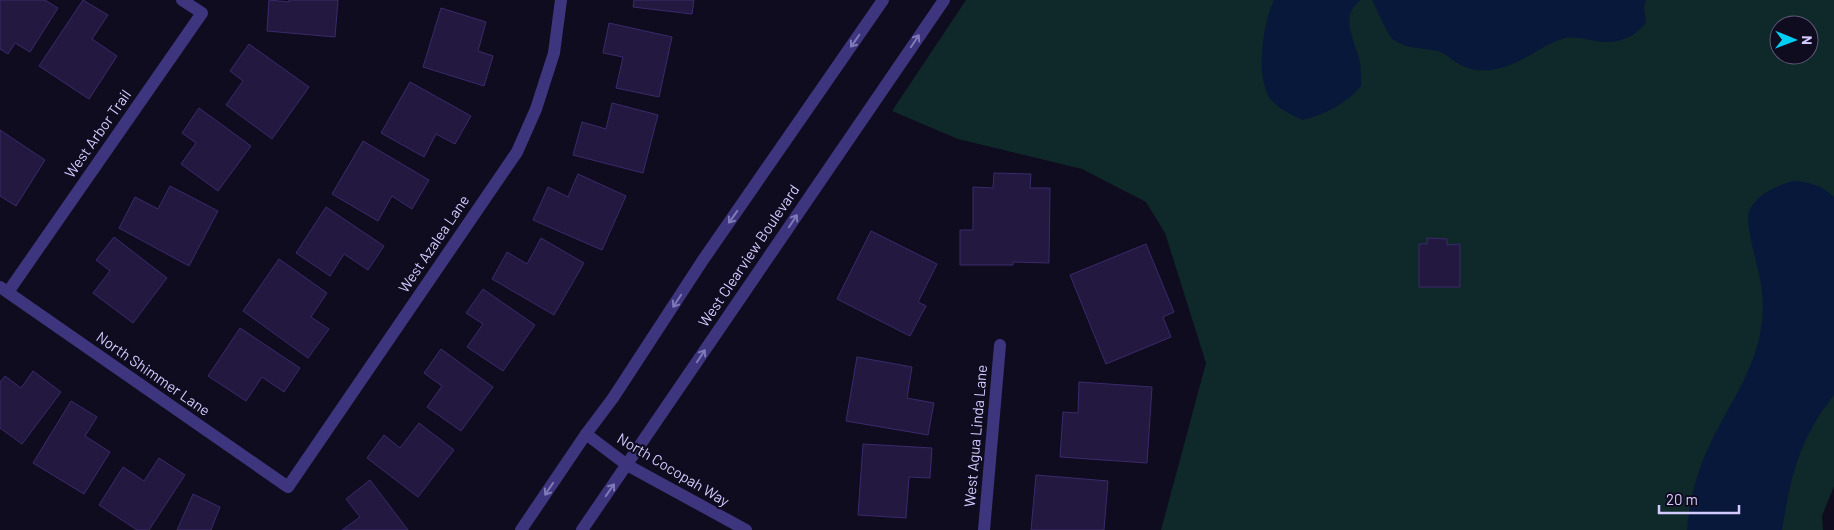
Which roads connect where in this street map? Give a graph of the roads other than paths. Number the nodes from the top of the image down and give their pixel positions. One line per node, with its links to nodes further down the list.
1 (182, 0): 5 (street, West Arbor Trail)
2 (561, 0): 9 (street, West Azalea Lane)
3 (882, 0): 7 (street, one-way to 7)
4 (944, 0): 8 (street, West Clearview Boulevard, one-way to 4)
5 (4, 290): 9 (street, North Shimmer Lane)
6 (1000, 345): 13 (street, West Agua Linda Lane)
7 (586, 434): 8 (street, North Cocopah Way); 10 (street, one-way to 10)
8 (627, 465): 11 (street, West Clearview Boulevard, one-way to 8); 12 (street, North Cocopah Way)
9 (288, 487)
10 (521, 530)
11 (582, 530)
12 (746, 530)
13 (984, 530)

